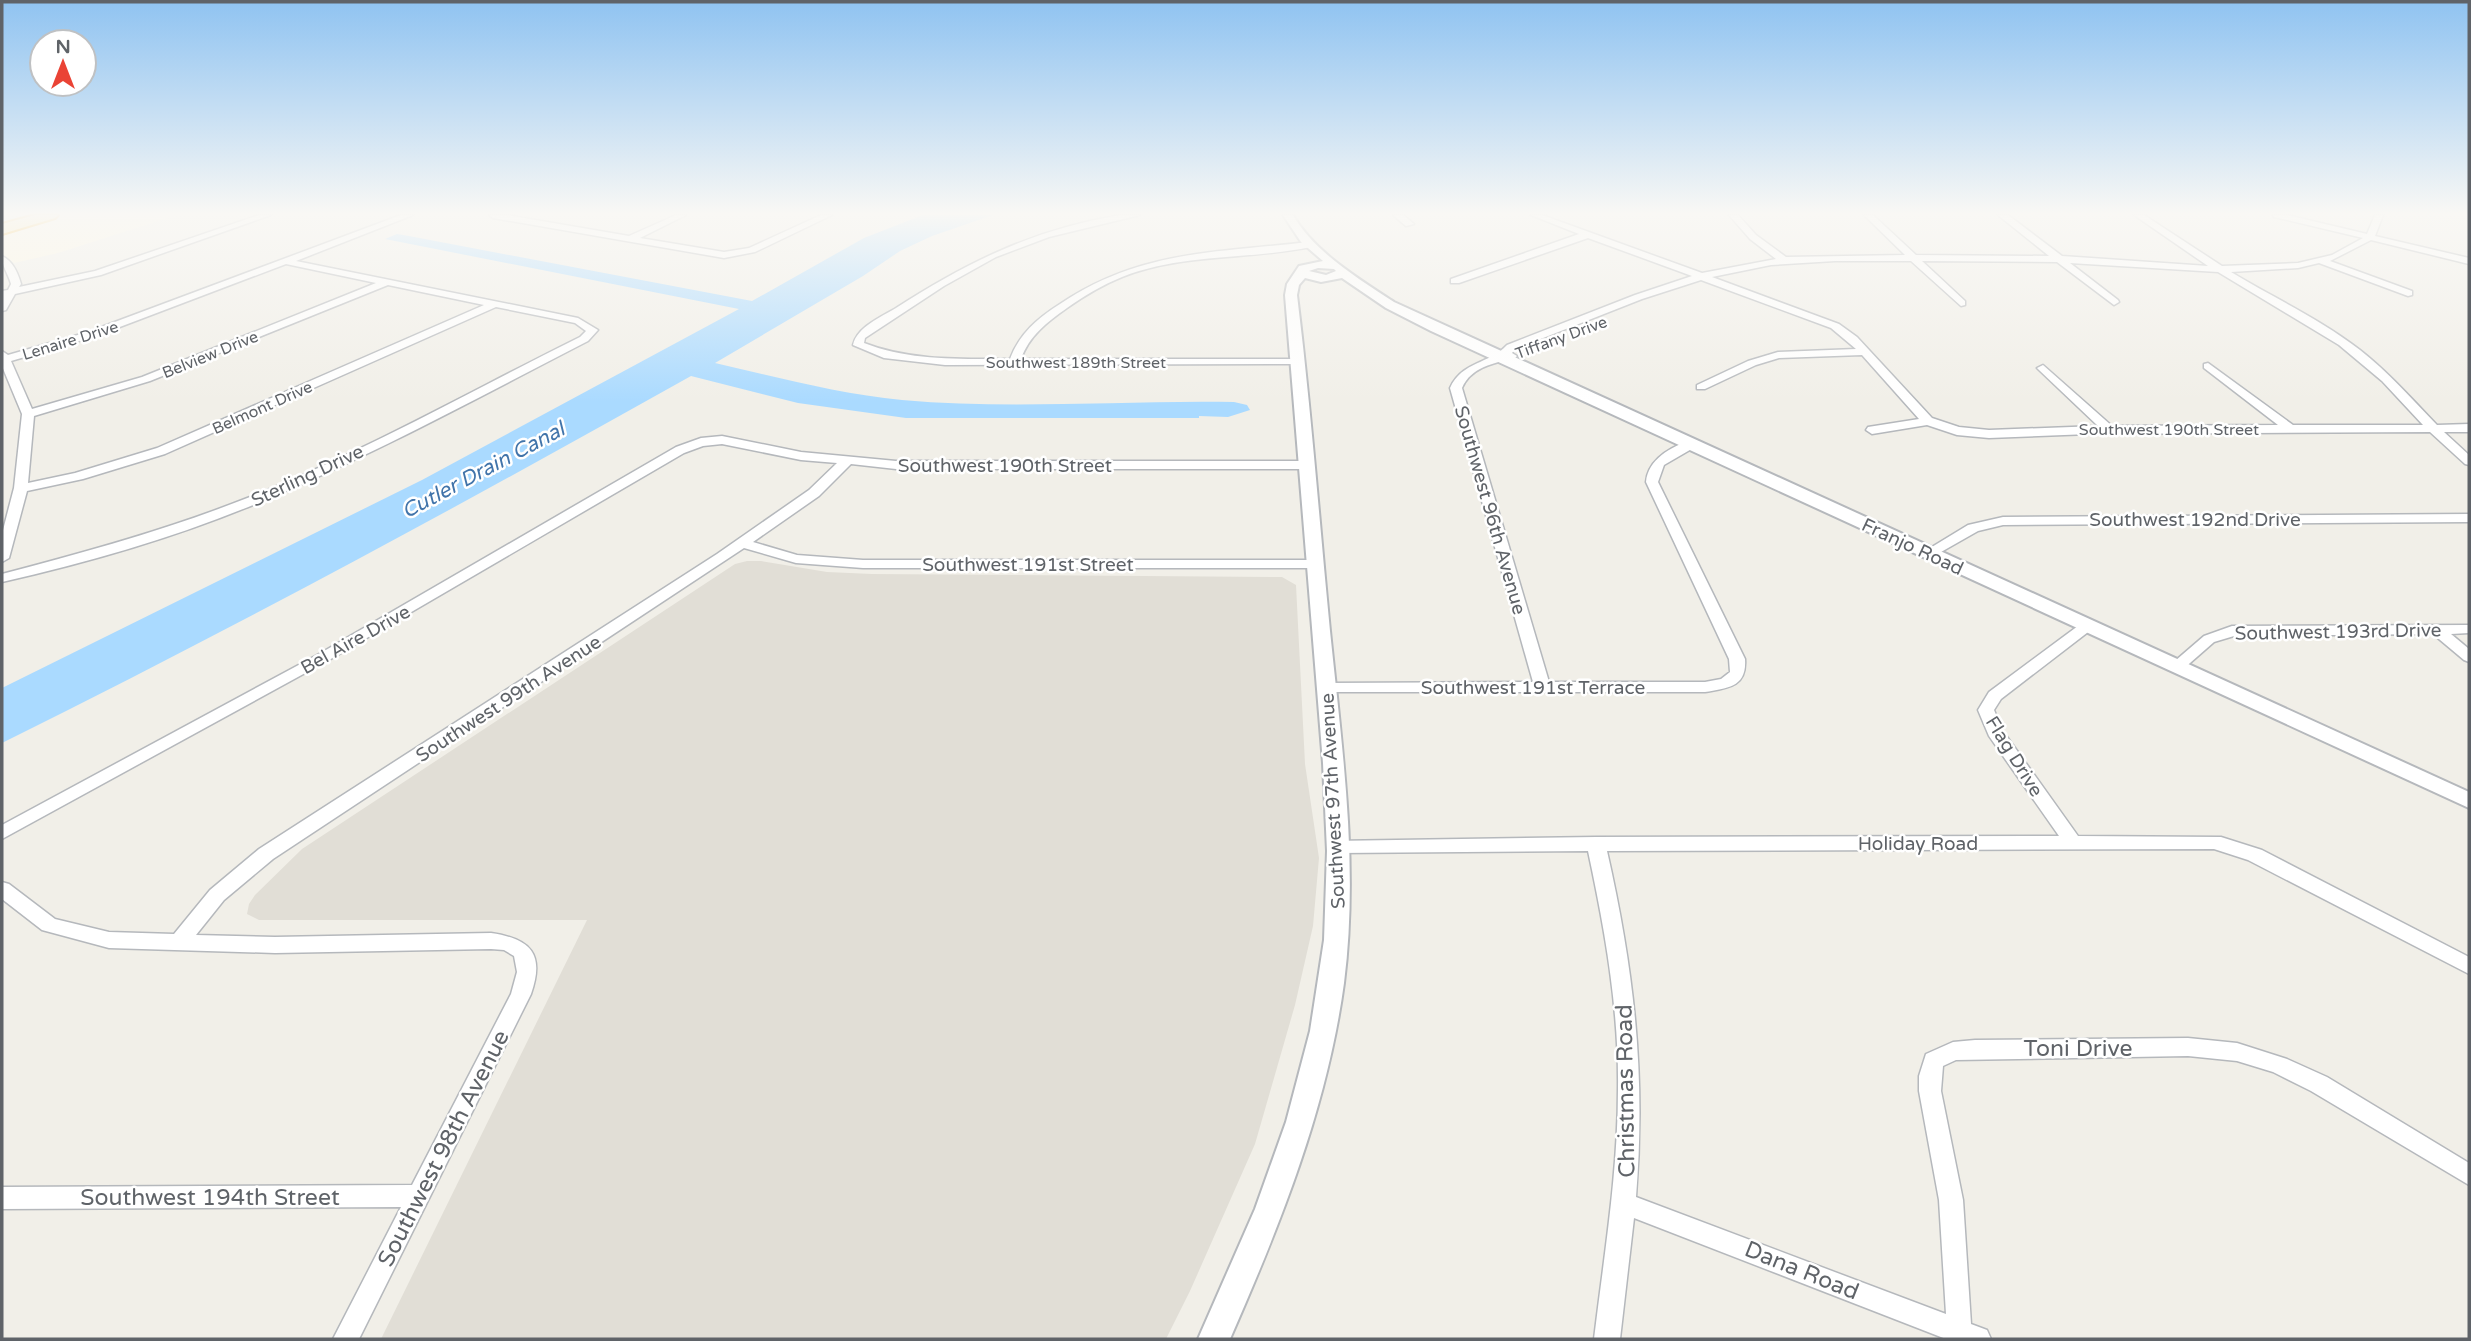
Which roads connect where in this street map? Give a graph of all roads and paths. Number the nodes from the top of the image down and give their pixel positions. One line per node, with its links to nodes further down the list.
1 (14, 278): 20 (street)
2 (81, 278): 20 (street)
3 (246, 278): 27 (street, Lenaire Drive)
4 (365, 278): 18 (street)
5 (950, 278): 29 (street, Southwest 189th Street)
6 (1108, 278): 29 (street)
7 (1298, 278): 19 (street)
8 (1320, 278): 19 (street)
9 (1339, 278): 28 (street, Franjo Road)
10 (1465, 278): 17 (street)
11 (1705, 278): 28 (street, Tiffany Drive)
12 (1710, 278): 26 (street)
13 (1934, 278): 23 (street)
14 (2083, 278): 22 (street)
15 (2234, 278): 36 (street)
16 (2366, 278): 21 (street)
17 (1455, 281)
18 (387, 282): 24 (street); 34 (street, Belview Drive)
19 (1294, 286): 30 (street, Southwest 97th Avenue)
20 (7, 293): 25 (street)
21 (2408, 293)
22 (2114, 302)
23 (1961, 303)
24 (495, 304): 46 (street, Belmont Drive); 52 (street, Sterling Drive)
25 (2, 308)
26 (1865, 352): 33 (street); 35 (street)
27 (4, 357): 34 (street)
28 (1502, 357): 42 (street, Franjo Road); 59 (street, Southwest 96th Avenue)
29 (1014, 362): 30 (street, Southwest 189th Street)
30 (1299, 362): 45 (street, Southwest 97th Avenue)
31 (2208, 366): 39 (street)
32 (2043, 369): 38 (street)
33 (1701, 387)
34 (28, 414): 46 (street)
35 (1928, 421): 38 (street, Southwest 190th Street); 40 (street, Southwest 190th Street)
36 (2435, 428): 37 (street, Southwest 190th Street); 39 (street, Southwest 190th Street); 44 (street)
37 (2469, 428)
38 (2108, 429): 39 (street, Southwest 190th Street)
39 (2290, 429)
40 (1871, 430)
41 (705, 441): 43 (street, Southwest 190th Street); 61 (street, Bel Aire Drive)
42 (1691, 444): 49 (street, Franjo Road); 59 (street, Southwest 191st Terrace)
43 (847, 461): 45 (street, Southwest 190th Street); 48 (street, Southwest 99th Avenue)
44 (2469, 461)
45 (1307, 465): 51 (street, Southwest 97th Avenue)
46 (21, 488): 50 (street)
47 (2469, 518): 49 (street, Southwest 192nd Drive)
48 (743, 543): 51 (street, Southwest 191st Street); 66 (street, Southwest 99th Avenue)
49 (1929, 553): 53 (street, Franjo Road)
50 (2, 558)
51 (1316, 564): 58 (street, Southwest 97th Avenue)
52 (2, 578)
53 (2087, 626): 57 (street, Franjo Road); 62 (street, Flag Drive)
54 (2436, 629): 55 (street, Southwest 193rd Drive); 56 (street); 57 (street, Southwest 193rd Drive)
55 (2469, 629)
56 (2469, 657)
57 (2176, 667): 60 (street, Franjo Road)
58 (1328, 688): 59 (street, Southwest 191st Terrace); 64 (street, Southwest 97th Avenue)
59 (1543, 688)
60 (2469, 801)
61 (2, 834)
62 (2073, 843): 63 (street, Holiday Road); 67 (street, Holiday Road)
63 (1596, 844): 64 (street, Holiday Road); 71 (street, Christmas Road)
64 (1338, 846): 74 (street, Southwest 97th Avenue)
65 (2, 889): 66 (street)
66 (178, 943): 69 (street, Southwest 98th Avenue)
67 (2469, 966)
68 (2469, 1175): 72 (street, Toni Drive)
69 (418, 1196): 70 (street, Southwest 194th Street); 73 (street, Southwest 98th Avenue)
70 (2, 1198)
71 (1624, 1204): 72 (street, Dana Road); 75 (street, Christmas Road)
72 (1969, 1336)
73 (346, 1339)
74 (1214, 1339)
75 (1607, 1339)

